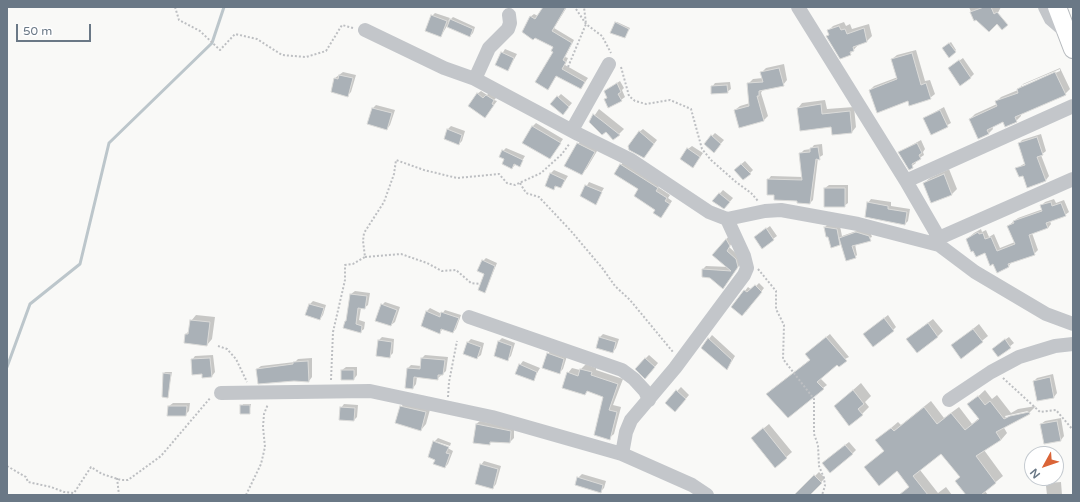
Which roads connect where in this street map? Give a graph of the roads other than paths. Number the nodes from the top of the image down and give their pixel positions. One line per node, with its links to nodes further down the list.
1 (798, 7): 12 (street)
2 (1045, 7): 6 (street)
3 (1056, 7): 6 (main road)
4 (509, 15): 8 (street)
5 (365, 30): 8 (street)
6 (1070, 41)
7 (612, 63): 10 (street)
8 (475, 79): 10 (street)
9 (1073, 106): 12 (street)
10 (575, 132): 13 (street)
11 (1073, 179): 14 (street)
12 (906, 181): 14 (street)
13 (727, 219): 14 (street); 19 (street)
14 (939, 242): 16 (street)
15 (469, 317): 19 (street)
16 (1073, 324)
17 (1073, 344): 20 (street)
18 (221, 393): 21 (street)
19 (649, 400): 21 (street)
20 (949, 400)
21 (622, 454): 22 (street)
22 (706, 495)

